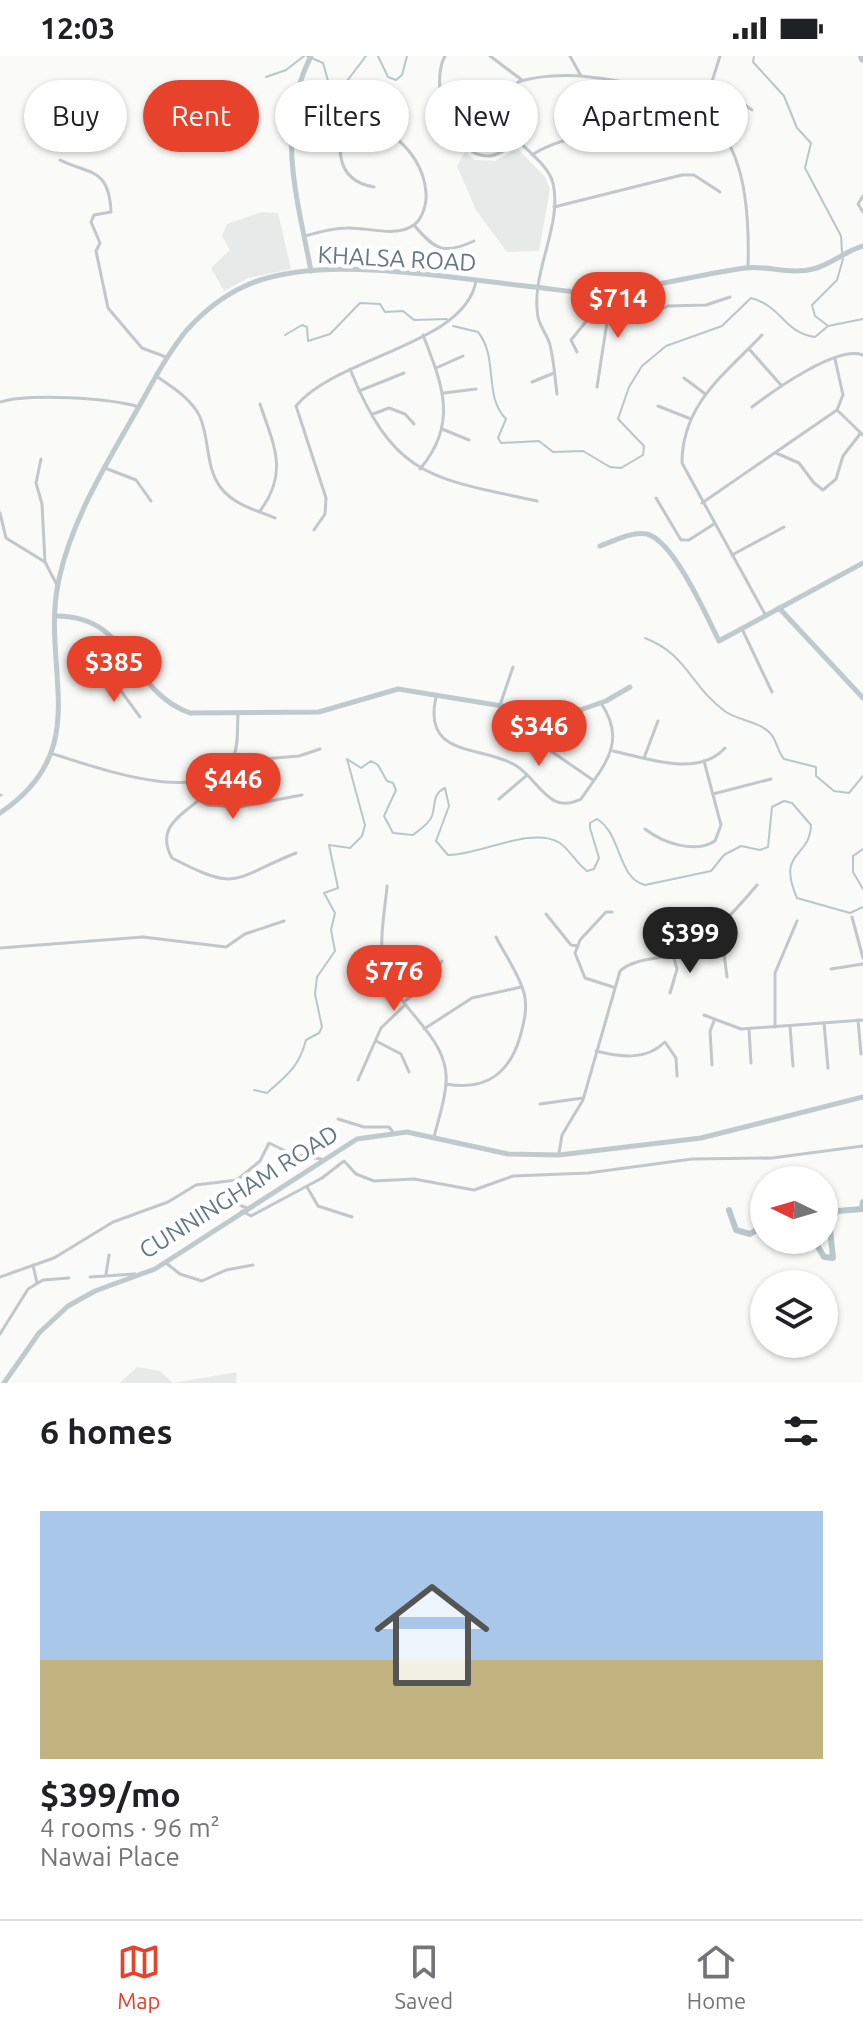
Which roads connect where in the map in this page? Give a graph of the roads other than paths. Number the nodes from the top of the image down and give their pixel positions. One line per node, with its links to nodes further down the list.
1 (445, 56): 8 (street)
2 (490, 56): 9 (street)
3 (570, 56): 6 (street)
4 (720, 56): 11 (street)
5 (310, 57): 7 (main road)
6 (581, 76): 9 (street); 10 (street)
7 (301, 80)
8 (439, 80)
9 (522, 80)
10 (608, 80)
11 (715, 80)
12 (748, 107): 13 (street)
13 (752, 110)
14 (554, 143): 22 (street)
15 (289, 152): 30 (main road)
16 (340, 152): 24 (street)
17 (408, 152): 29 (street)
18 (473, 152): 19 (street)
19 (497, 152)
20 (528, 152): 22 (street)
21 (734, 152): 33 (street)
22 (532, 155): 27 (street)
23 (60, 160): 47 (street)
24 (374, 187)
25 (720, 192): 27 (street)
26 (863, 196): 28 (street)
27 (554, 207): 36 (street)
28 (863, 212)
29 (414, 225): 30 (street); 31 (street)
30 (304, 236): 34 (main road)
31 (474, 241)
32 (863, 246): 33 (main road, KHALSA ROAD)
33 (748, 268): 37 (main road, KHALSA ROAD)
34 (311, 271): 35 (main road, KHALSA ROAD); 47 (main road, KHALSA ROAD)
35 (476, 281): 36 (main road, KHALSA ROAD); 41 (street)
36 (540, 287): 37 (main road, KHALSA ROAD); 52 (street)
37 (604, 291): 39 (street)
38 (730, 297): 40 (street)
39 (606, 313): 40 (street); 44 (street)
40 (607, 322): 57 (street)
41 (423, 334): 49 (street); 50 (street)
42 (762, 335): 43 (street)
43 (748, 349): 56 (street); 61 (street)
44 (577, 352)
45 (863, 355): 48 (street)
46 (463, 356): 49 (street)
47 (166, 357): 53 (main road, KHALSA ROAD)
48 (835, 359): 56 (street); 68 (street)
49 (436, 368): 60 (street)
50 (350, 369): 59 (street); 88 (street)
51 (404, 373): 59 (street)
52 (554, 373): 55 (street); 62 (street)
53 (156, 376): 66 (main road, KHALSA ROAD); 83 (street)
54 (684, 378): 61 (street)
55 (532, 382)
56 (781, 385): 67 (street)
57 (597, 387)
58 (476, 389): 60 (street)
59 (359, 391): 69 (street)
60 (444, 393): 72 (street)
61 (704, 393): 70 (street)
62 (557, 394)
63 (0, 402): 66 (street)
64 (260, 404): 83 (street)
65 (658, 406): 70 (street)
66 (139, 407): 77 (main road, KHALSA ROAD)
67 (752, 407)
68 (837, 410): 73 (street); 75 (street)
69 (372, 415): 71 (street); 78 (street)
70 (691, 419): 82 (street)
71 (414, 424)
72 (442, 429): 74 (street); 78 (street)
73 (862, 434): 75 (street)
74 (469, 440)
75 (776, 453): 82 (street)
76 (41, 459): 91 (street)
77 (105, 468): 80 (street); 93 (main road, KHALSA ROAD)
78 (420, 469): 81 (street)
79 (656, 498): 86 (street)
80 (151, 501)
81 (537, 501)
82 (702, 503): 86 (street)
83 (260, 511): 85 (street)
84 (0, 513): 91 (street)
85 (275, 518)
86 (714, 524): 90 (street)
87 (784, 527): 90 (street)
88 (314, 530)
89 (600, 546): 97 (main road)
90 (732, 555): 96 (street)
91 (45, 562): 93 (street)
92 (863, 563): 94 (main road)
93 (58, 587): 95 (main road, KHALSA ROAD)
94 (779, 608): 96 (main road); 105 (main road)
95 (55, 616): 99 (main road); 115 (main road, KHALSA ROAD)
96 (766, 616): 97 (main road)
97 (742, 629): 103 (street)
98 (86, 649): 101 (street)
99 (131, 660): 101 (street); 108 (main road)
100 (513, 667): 107 (street)
101 (110, 676): 109 (street)
102 (630, 687): 106 (main road)
103 (772, 692)
104 (437, 693): 107 (main road); 108 (main road); 119 (street)
105 (863, 698)
106 (601, 703): 107 (main road); 114 (street)
107 (500, 705)
108 (238, 714): 116 (street)
109 (140, 717)
110 (658, 721): 117 (street)
111 (545, 747): 121 (street)
112 (725, 748): 118 (street)
113 (320, 749): 116 (street)
114 (613, 751): 117 (street); 121 (street)
115 (50, 753): 122 (street); 127 (main road, KHALSA ROAD)
116 (233, 757): 122 (street)
117 (644, 758): 118 (street)
118 (704, 761): 123 (street)
119 (528, 775): 121 (street); 125 (street)
120 (771, 779): 123 (street)
121 (593, 780)
122 (193, 782): 126 (street)
123 (713, 794): 128 (street)
124 (302, 795): 126 (street)
125 (499, 799)
126 (199, 800): 129 (street)
127 (0, 813)
128 (645, 829)
129 (296, 853)
130 (757, 885): 138 (street)
131 (387, 886): 150 (street)
132 (612, 912): 140 (street)
133 (546, 914): 140 (street)
134 (852, 917): 144 (street)
135 (668, 920): 142 (street)
136 (284, 921): 141 (street)
137 (797, 921): 156 (street)
138 (713, 930): 142 (street); 146 (street)
139 (496, 937): 147 (street)
140 (578, 946): 148 (street)
141 (0, 948)
142 (670, 955): 148 (street); 149 (street)
143 (442, 961): 150 (street)
144 (863, 961): 145 (street)
145 (831, 969)
146 (727, 977)
147 (521, 987): 157 (street); 169 (street)
148 (613, 987): 160 (street)
149 (670, 993)
150 (405, 1004): 157 (street); 159 (street)
151 (704, 1015): 153 (street)
152 (861, 1020): 154 (street); 161 (street)
153 (714, 1021): 158 (street); 163 (street)
154 (824, 1023): 155 (street); 165 (street)
155 (790, 1026): 156 (street); 164 (street)
156 (775, 1027): 158 (street)
157 (424, 1029): 169 (street)
158 (749, 1029): 162 (street)
159 (376, 1041): 166 (street); 168 (street)
160 (596, 1051): 167 (street); 171 (street)
161 (861, 1054)
162 (751, 1063)
163 (712, 1065)
164 (793, 1066)
165 (828, 1068)
166 (409, 1072)
167 (677, 1076)
168 (358, 1080)
169 (446, 1084): 175 (street)
170 (863, 1097): 177 (main road, CUNNINGHAM ROAD)
171 (584, 1098): 172 (street); 177 (street)
172 (540, 1104)
173 (338, 1119): 174 (street)
174 (393, 1132): 175 (main road, CUNNINGHAM ROAD); 178 (main road, CUNNINGHAM ROAD)
175 (434, 1137): 177 (main road, CUNNINGHAM ROAD)
176 (863, 1146): 179 (street)
177 (559, 1155)
178 (321, 1159): 180 (main road, CUNNINGHAM ROAD); 185 (street)
179 (307, 1187): 180 (street); 181 (street)
180 (244, 1210): 182 (street); 184 (main road, CUNNINGHAM ROAD)
181 (352, 1217)
182 (205, 1218)
183 (109, 1255): 187 (street)
184 (166, 1263): 186 (street); 190 (main road, CUNNINGHAM ROAD)
185 (33, 1265): 188 (street); 192 (street)
186 (253, 1265)
187 (106, 1274): 189 (street); 190 (street)
188 (0, 1277)
189 (90, 1277)
190 (138, 1277): 194 (main road, CUNNINGHAM ROAD)
191 (69, 1278): 192 (street)
192 (37, 1283): 193 (street)
193 (0, 1334)
194 (4, 1383)

